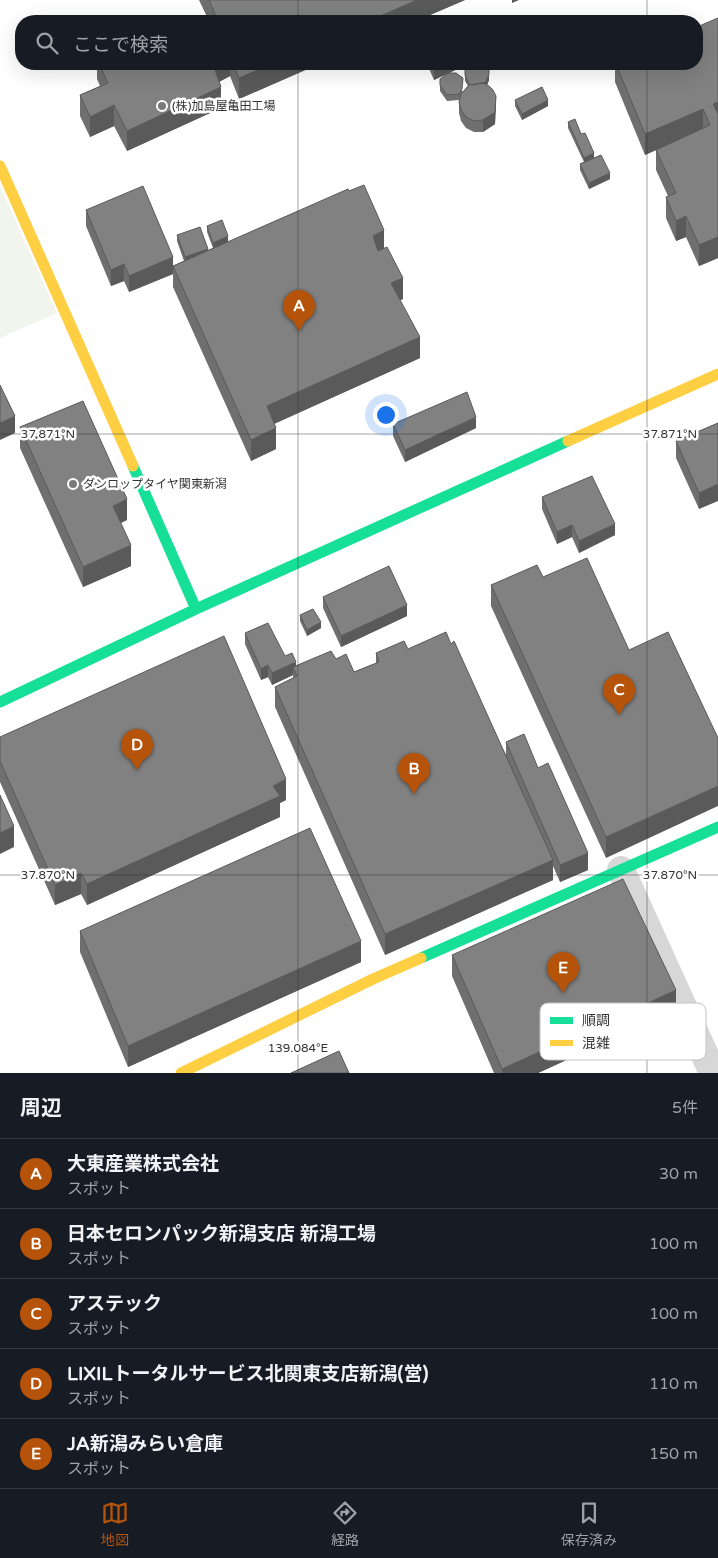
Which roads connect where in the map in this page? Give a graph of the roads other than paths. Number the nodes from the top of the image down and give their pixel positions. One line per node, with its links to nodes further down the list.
1 (0, 166): 3 (street)
2 (718, 374): 3 (street)
3 (196, 610): 4 (street)
4 (0, 702)
5 (718, 827): 6 (street)
6 (621, 870): 7 (street); 9 (street)
7 (681, 1003)
8 (706, 1058): 10 (street)
9 (181, 1073)
10 (713, 1073)

